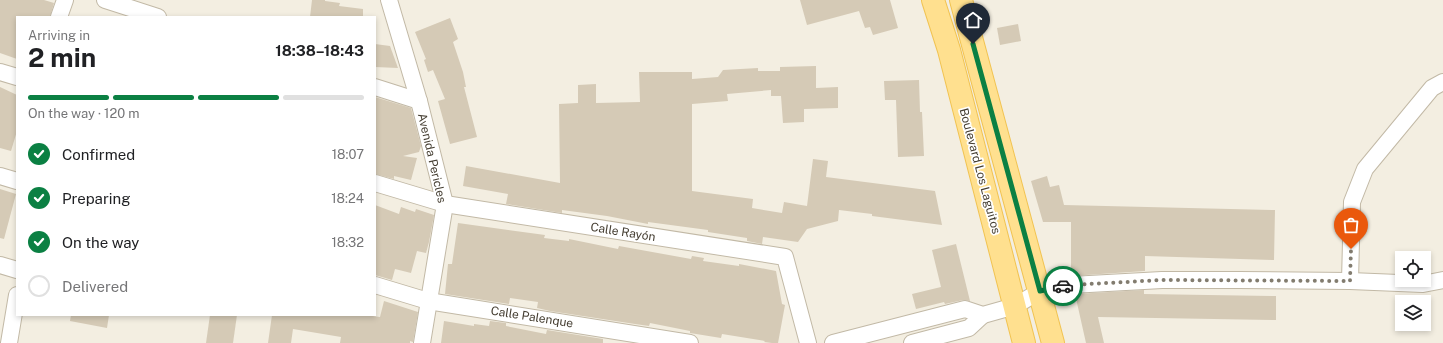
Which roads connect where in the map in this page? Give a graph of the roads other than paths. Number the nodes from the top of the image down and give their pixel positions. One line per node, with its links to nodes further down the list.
1 (65, 0): 6 (street)
2 (105, 0): 7 (street)
3 (389, 0): 12 (street, Avenida Pericles)
4 (933, 0): 25 (main road, Boulevard Los Laguitos)
5 (961, 0): 22 (main road)
6 (59, 16)
7 (155, 16)
8 (0, 72): 9 (street)
9 (16, 78)
10 (1443, 82): 20 (street)
11 (376, 87): 12 (street)
12 (418, 101): 16 (street, Avenida Pericles)
13 (0, 176): 14 (street)
14 (16, 181)
15 (376, 183): 16 (street, Calle Rayón)
16 (445, 204): 24 (street, Avenida Pericles); 30 (street, Calle Rayón)
17 (0, 265): 18 (street)
18 (16, 270)
19 (1443, 280): 20 (street)
20 (1350, 281): 22 (street)
21 (376, 285): 24 (street, Calle Palenque)
22 (1040, 291): 25 (street); 34 (main road)
23 (16, 301): 27 (street)
24 (428, 301): 28 (street, Avenida Pericles); 29 (street, Calle Palenque)
25 (1015, 306): 26 (street); 33 (main road, Boulevard Los Laguitos)
26 (983, 315): 31 (street); 32 (street)
27 (9, 343)
28 (422, 343)
29 (690, 343)
30 (808, 343)
31 (833, 343)
32 (912, 343)
33 (1024, 343)
34 (1053, 343)

